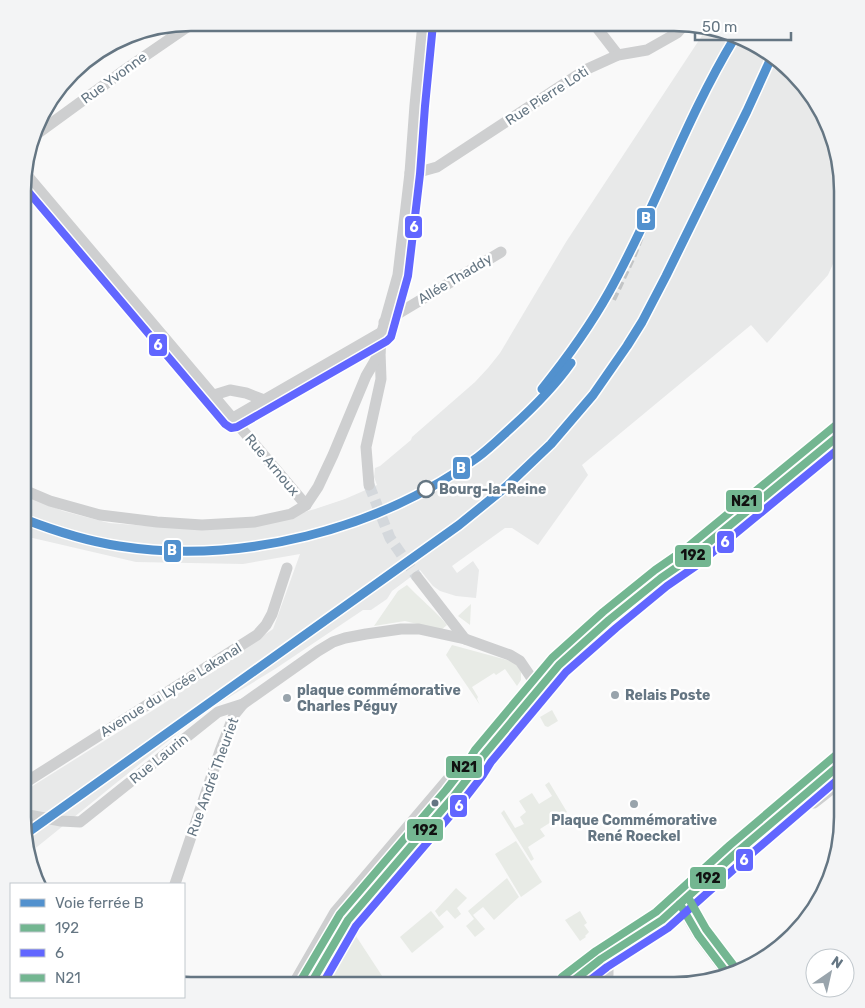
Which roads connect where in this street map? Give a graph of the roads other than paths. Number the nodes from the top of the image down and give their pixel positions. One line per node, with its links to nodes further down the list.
1 (423, 31): 7 (street)
2 (599, 31): 5 (street)
3 (178, 32): 6 (street, Rue Yvonne)
4 (678, 32): 5 (street, Rue Pierre Loti)
5 (618, 55): 7 (street, Rue Pierre Loti)
6 (45, 128)
7 (410, 173): 10 (street)
8 (32, 181): 12 (street, Rue Arnoux)
9 (501, 252): 10 (street, Allée Thaddy)
10 (383, 327): 11 (street); 13 (street, Allée Thaddy)
11 (380, 352): 16 (street); 18 (street)
12 (214, 395): 13 (street); 14 (street, Rue Arnoux)
13 (264, 400): 14 (street, Allée Thaddy)
14 (233, 418): 18 (street, Rue Arnoux)
15 (834, 440): 22 (main road)
16 (369, 485)
17 (31, 493): 18 (street)
18 (306, 505)
19 (286, 568): 26 (street, Avenue du Lycée Lakanal)
20 (416, 577): 21 (street)
21 (465, 639): 22 (street, Rue André Theuriet); 23 (street, Rue André Theuriet)
22 (539, 689): 24 (main road)
23 (243, 704): 29 (street, Rue Laurin); 30 (street, Rue André Theuriet)
24 (483, 756): 34 (street); 35 (main road)
25 (833, 770): 28 (main road)
26 (31, 779)
27 (833, 787): 28 (street)
28 (794, 803): 31 (main road)
29 (31, 816)
30 (175, 883)
31 (680, 904): 32 (main road); 33 (street)
32 (603, 958): 36 (main road); 37 (street)
33 (723, 968)
34 (298, 976)
35 (315, 976)
36 (580, 976)
37 (607, 976)

